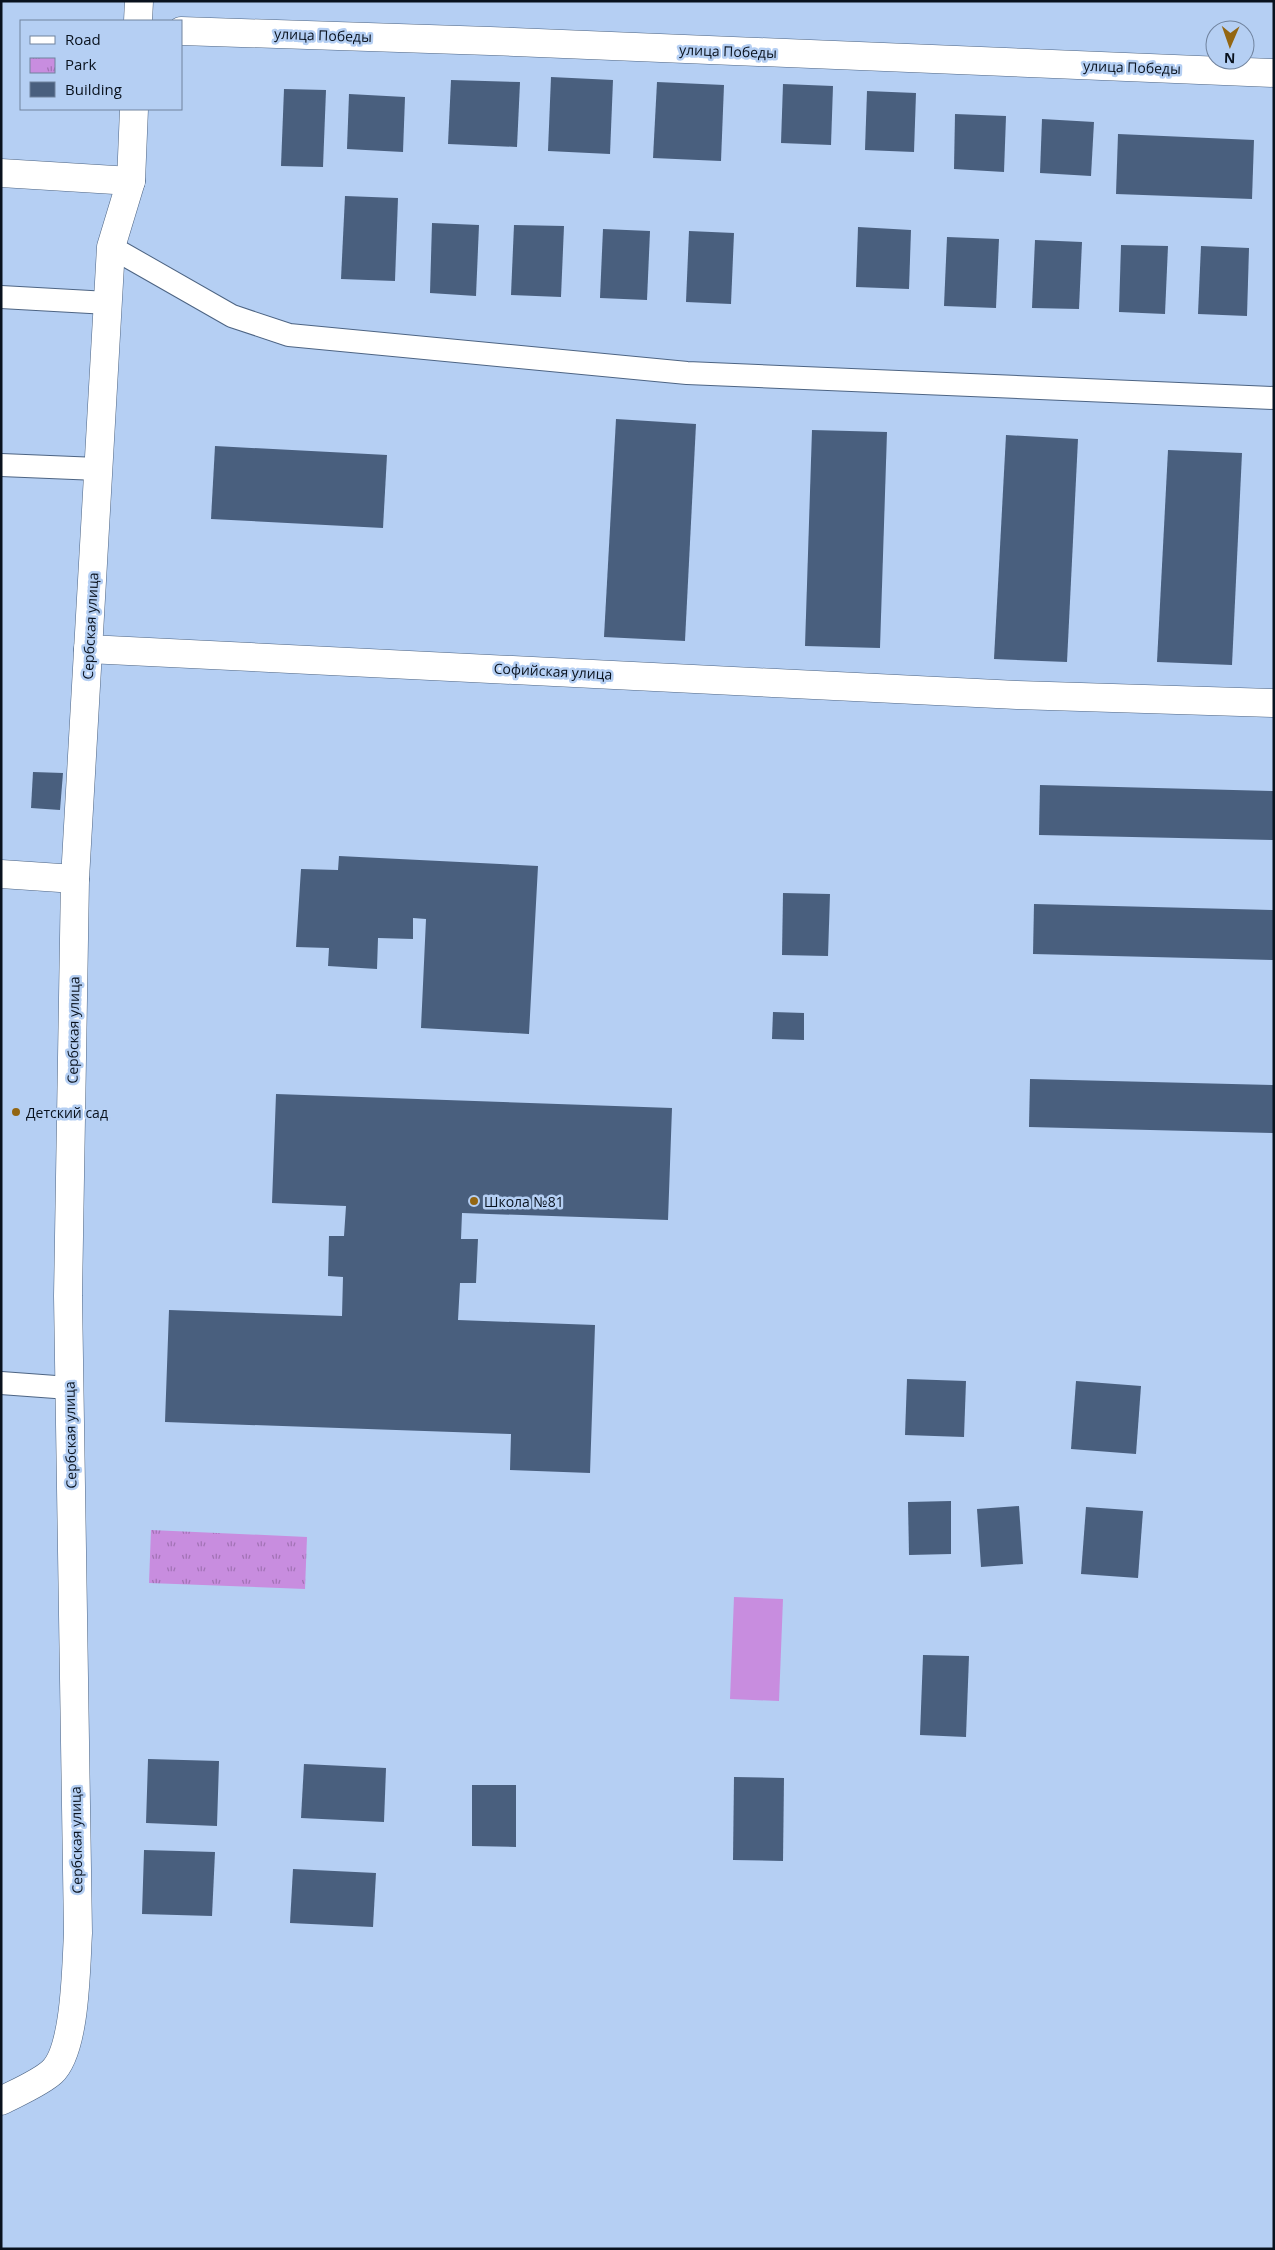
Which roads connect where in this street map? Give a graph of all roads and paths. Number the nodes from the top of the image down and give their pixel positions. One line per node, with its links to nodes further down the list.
1 (139, 1): 2 (street)
2 (138, 20)
3 (182, 31): 4 (street, улица Победы)
4 (1274, 73)
5 (134, 110): 7 (street, Сербская улица)
6 (1, 173): 7 (street)
7 (131, 181): 8 (street, Сербская улица)
8 (111, 247): 10 (street, Сербская улица); 11 (lane)
9 (1, 297): 10 (lane)
10 (108, 303): 13 (street, Сербская улица)
11 (1274, 398)
12 (1, 465): 13 (lane)
13 (98, 469): 14 (street, Сербская улица)
14 (88, 649): 15 (street, Софийская улица); 17 (street, Сербская улица)
15 (1274, 703)
16 (1, 874): 17 (street)
17 (75, 878): 19 (street, Сербская улица)
18 (1, 1382): 19 (lane)
19 (69, 1388): 20 (street, Сербская улица)
20 (1, 2101)

